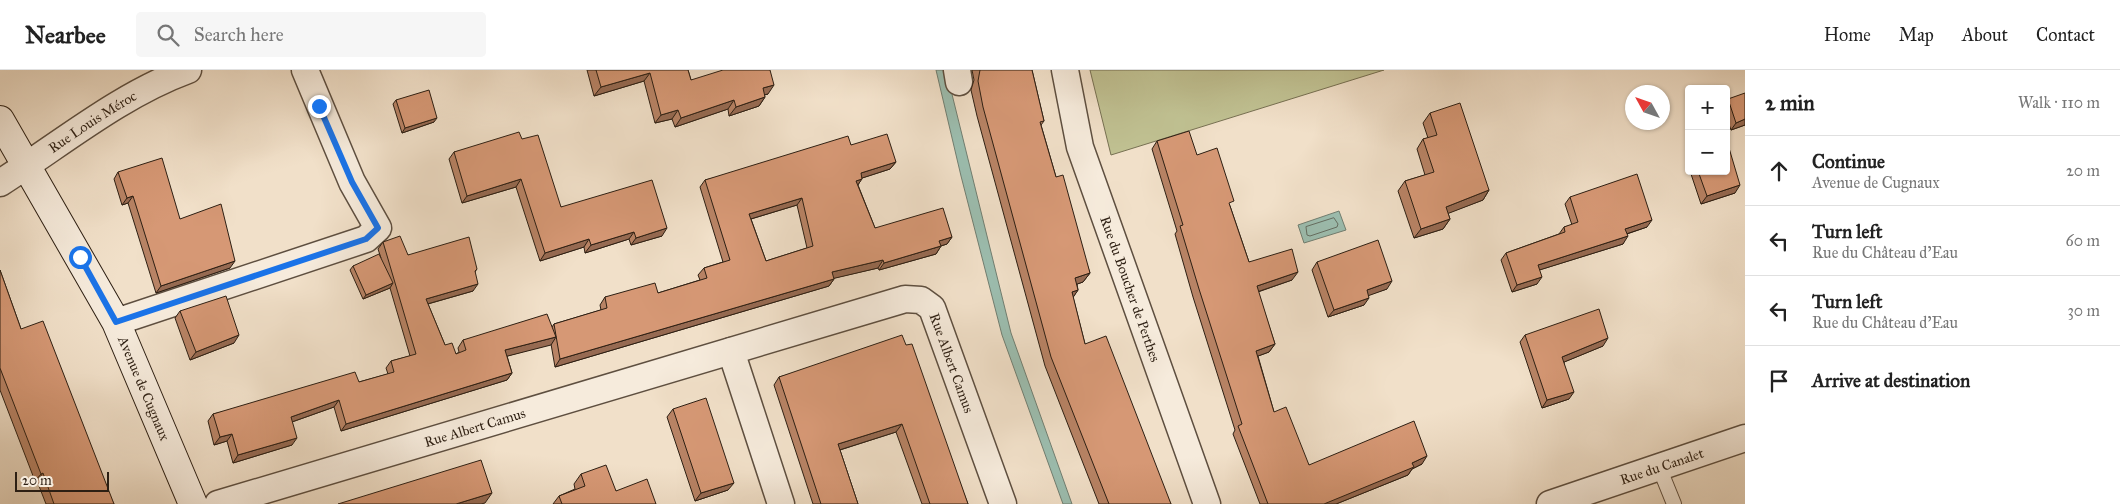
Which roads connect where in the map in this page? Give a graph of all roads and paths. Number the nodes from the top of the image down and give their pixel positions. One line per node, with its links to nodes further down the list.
1 (188, 70): 5 (street, Rue Louis Méroc)
2 (305, 70): 7 (street)
3 (1065, 70): 15 (street, Rue du Boucher de Perthes)
4 (0, 120): 5 (street, Avenue de Cugnaux)
5 (26, 166): 6 (street, Rue Louis Méroc); 7 (street, Avenue de Cugnaux)
6 (0, 183)
7 (116, 322): 11 (street, Avenue de Cugnaux)
8 (731, 351): 12 (street, Rue Albert Camus); 13 (street); 14 (street, Rue Albert Camus)
9 (1745, 438): 10 (street, Rue du Canalet)
10 (1659, 467): 16 (street, Rue du Canalet); 17 (lane)
11 (193, 504)
12 (218, 504)
13 (780, 504)
14 (1003, 504)
15 (1207, 504)
16 (1550, 504)
17 (1674, 504)

